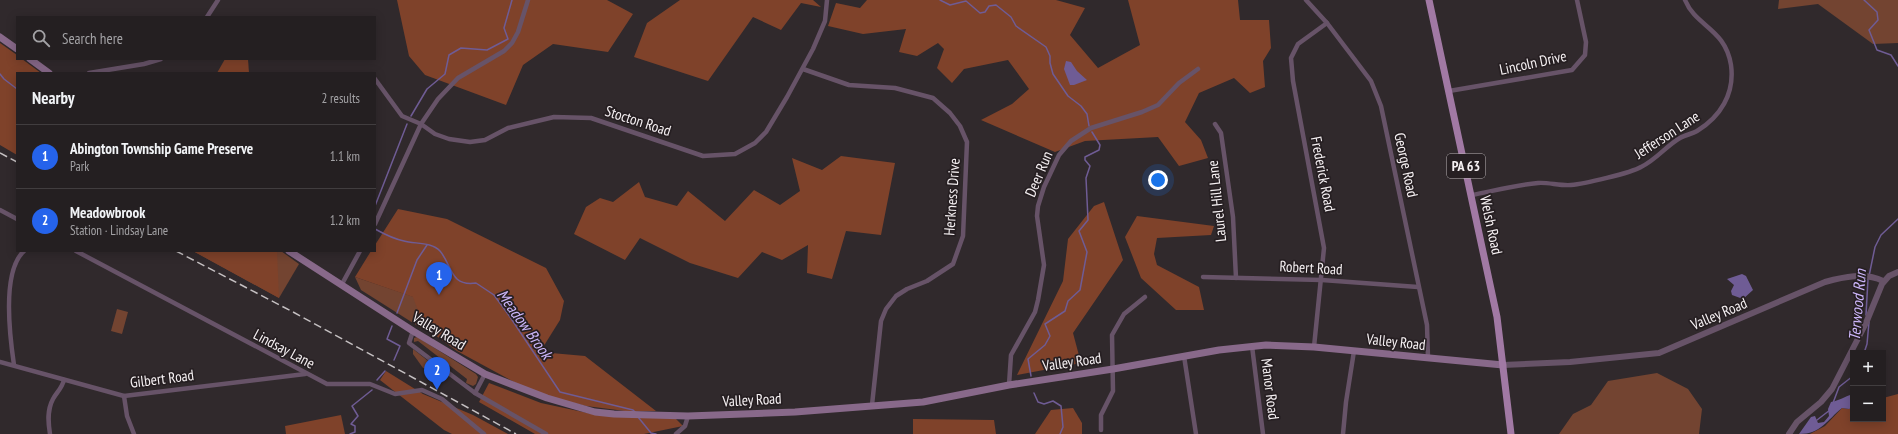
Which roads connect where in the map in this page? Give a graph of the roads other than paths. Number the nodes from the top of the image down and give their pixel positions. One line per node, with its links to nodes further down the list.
1 (218, 0): 8 (street)
2 (528, 0): 20 (street)
3 (828, 0): 14 (street, Stocton Road)
4 (1306, 0): 9 (street, George Road)
5 (1429, 0): 19 (main road, Welsh Road / PA 63)
6 (1577, 0): 19 (street, Lincoln Drive)
7 (1685, 0): 22 (street, Jefferson Lane)
8 (209, 16)
9 (1327, 23): 33 (street, Frederick Road); 36 (street, George Road)
10 (0, 37): 11 (main road)
11 (16, 48)
12 (31, 60): 16 (main road)
13 (158, 60): 17 (street)
14 (803, 69): 20 (street, Stocton Road); 54 (street, Herkness Drive)
15 (1198, 69): 51 (street, Deer Run)
16 (48, 72)
17 (95, 72)
18 (376, 80): 20 (street, Stocton Road)
19 (1449, 91): 22 (main road, Welsh Road / PA 63)
20 (421, 124): 25 (street)
21 (1215, 124): 32 (street, Laurel Hill Lane)
22 (1472, 195): 46 (main road, Welsh Road / PA 63)
23 (0, 210): 24 (street)
24 (16, 218)
25 (376, 223)
26 (23, 252): 45 (street)
27 (78, 252): 48 (street, Lindsay Lane)
28 (291, 252): 35 (main road, Valley Road)
29 (359, 252): 35 (street)
30 (1898, 272): 34 (street)
31 (1203, 277): 32 (street, Robert Road)
32 (1236, 278): 33 (street, Robert Road)
33 (1322, 280): 36 (street, Robert Road); 40 (street, Frederick Road)
34 (1883, 281): 46 (street, Valley Road); 66 (street)
35 (342, 284): 38 (main road, Valley Road)
36 (1418, 287): 43 (street, George Road)
37 (1145, 297): 47 (street)
38 (413, 331): 49 (main road, Valley Road); 52 (street)
39 (1252, 346): 40 (main road, Valley Road); 42 (main road, Valley Road); 63 (street, Manor Road)
40 (1314, 347): 41 (main road, Valley Road)
41 (1354, 351): 43 (main road, Valley Road); 64 (street)
42 (1184, 356): 47 (main road, Valley Road); 62 (street)
43 (1428, 358): 46 (main road, Valley Road)
44 (0, 362): 45 (street, Gilbert Road)
45 (14, 365): 50 (street, Gilbert Road)
46 (1503, 365): 65 (main road, Welsh Road / PA 63)
47 (1112, 369): 51 (main road, Valley Road); 56 (street)
48 (306, 374): 53 (street, Gilbert Road); 59 (street, Lindsay Lane)
49 (485, 374): 52 (street); 55 (main road, Valley Road)
50 (64, 380): 53 (street, Gilbert Road); 57 (street)
51 (1009, 384): 54 (main road, Valley Road)
52 (475, 393): 60 (street)
53 (124, 396): 58 (street)
54 (872, 405): 55 (main road, Valley Road)
55 (688, 416): 61 (street)
56 (1101, 430)
57 (50, 434)
58 (134, 434)
59 (484, 434)
60 (546, 434)
61 (676, 434)
62 (1196, 434)
63 (1263, 434)
64 (1343, 434)
65 (1511, 434)
66 (1789, 434)

